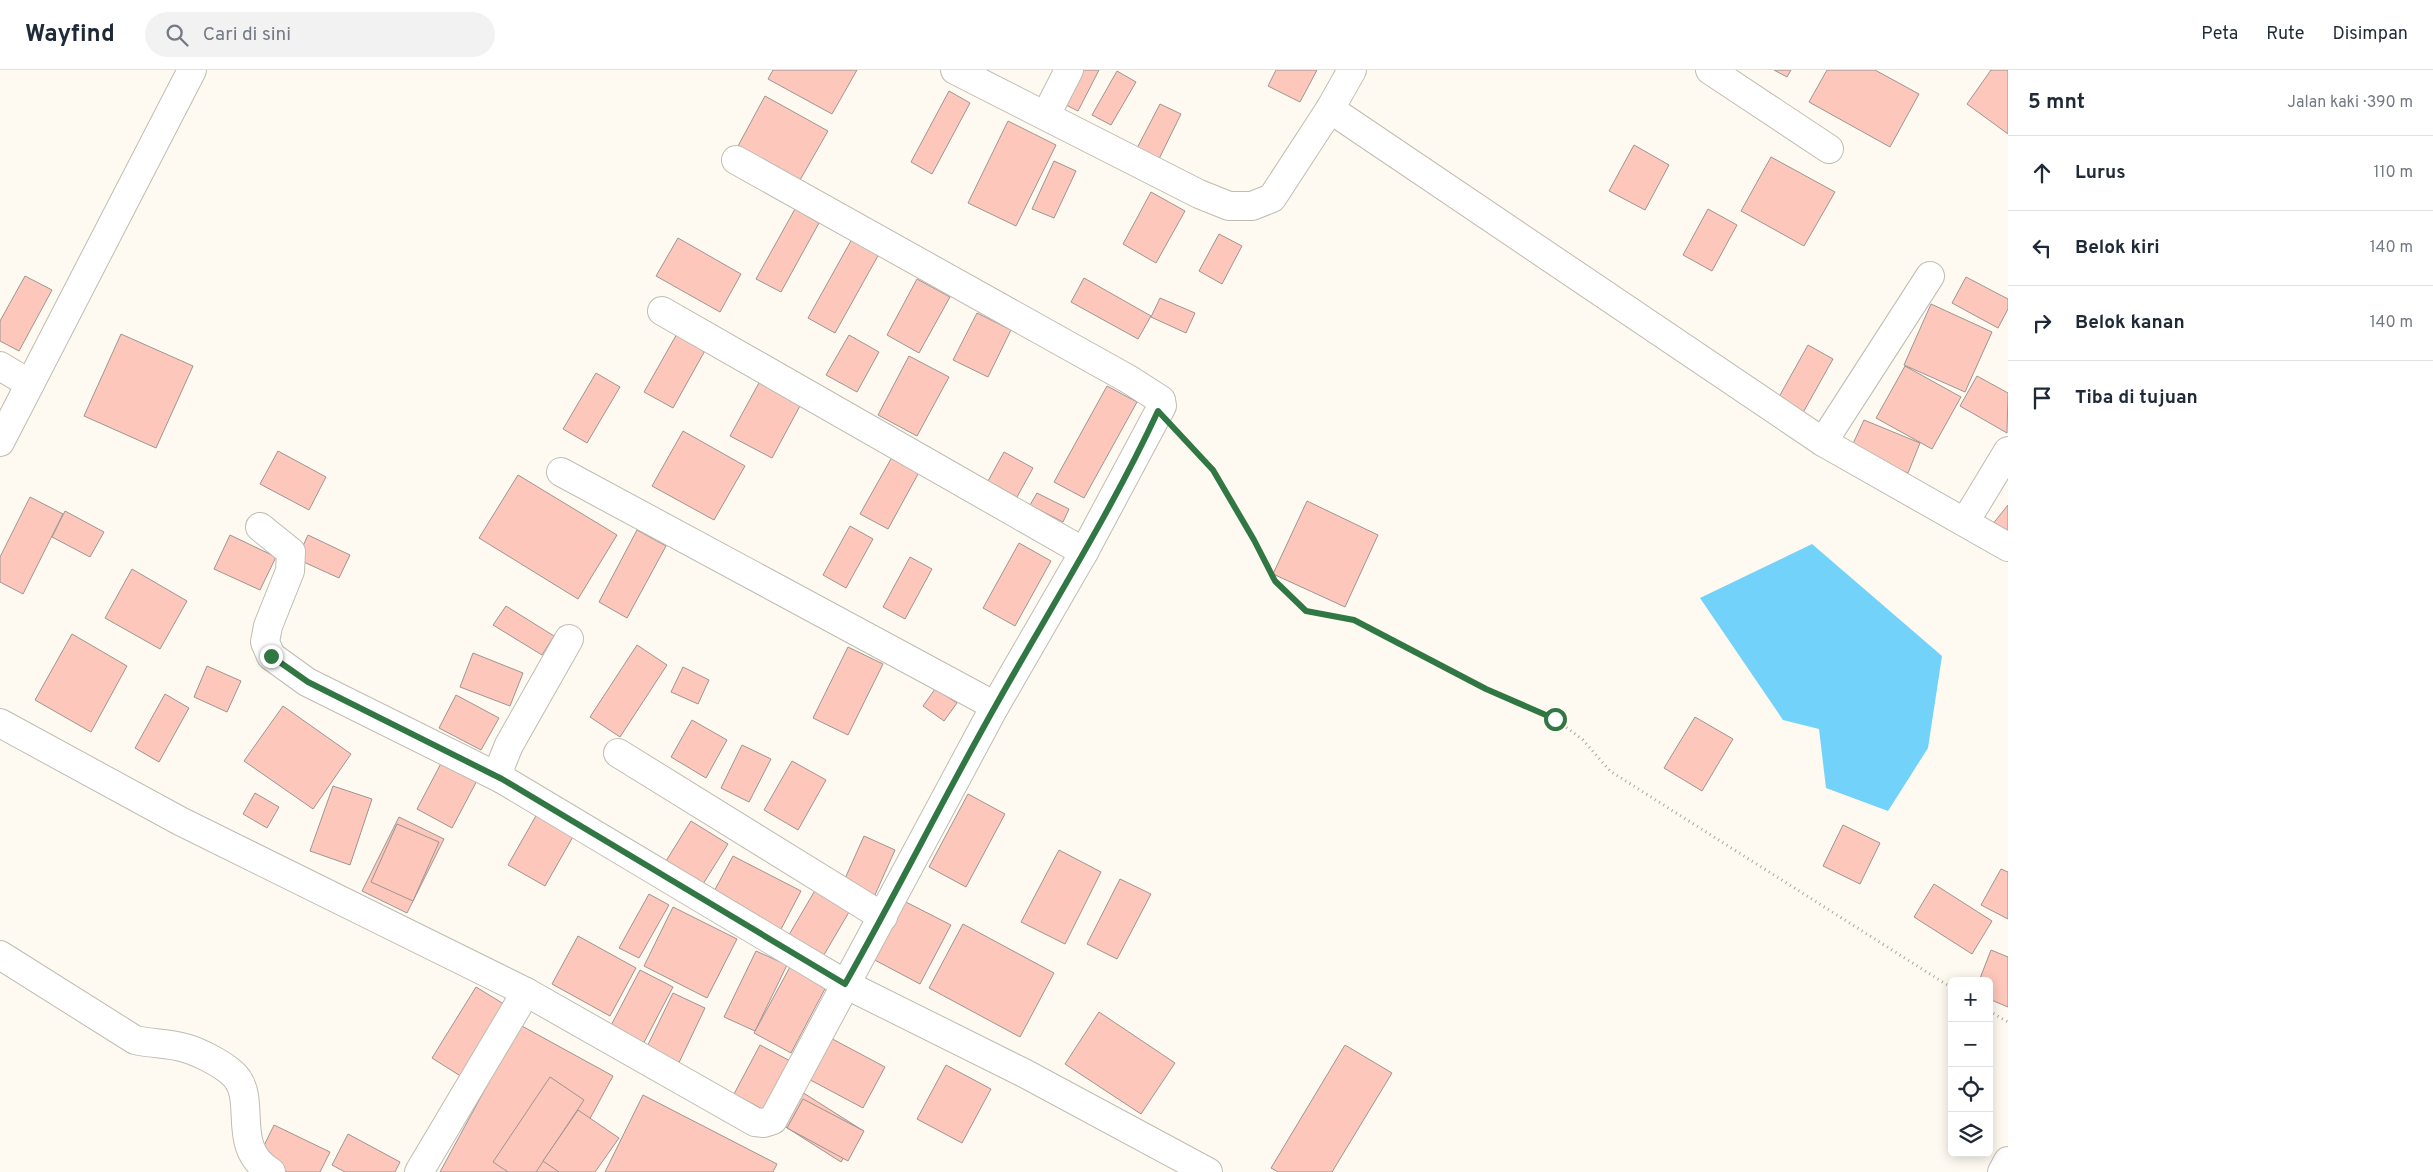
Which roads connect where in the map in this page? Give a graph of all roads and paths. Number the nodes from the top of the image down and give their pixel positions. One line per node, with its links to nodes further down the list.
1 (192, 70): 13 (street)
2 (955, 70): 7 (street)
3 (1069, 70): 7 (street)
4 (1352, 70): 6 (street)
5 (1710, 70): 8 (street)
6 (1330, 109): 7 (street); 16 (street)
7 (1046, 115)
8 (1829, 149)
9 (736, 160): 14 (street)
10 (1930, 276): 16 (street)
11 (662, 312): 22 (street)
12 (0, 366): 13 (street)
13 (30, 384): 15 (street)
14 (1158, 411): 22 (street); 31 (path)
15 (0, 442)
16 (1823, 442): 19 (street)
17 (2008, 450): 19 (street)
18 (561, 472): 24 (street)
19 (1965, 522): 21 (street)
20 (260, 527): 27 (street)
21 (2008, 547)
22 (1084, 552): 24 (street)
23 (569, 639): 27 (street)
24 (996, 706): 28 (street)
25 (0, 723): 32 (street)
26 (618, 753): 28 (street)
27 (502, 779): 30 (street)
28 (884, 917): 30 (street)
29 (0, 955): 36 (street)
30 (845, 984): 32 (street); 38 (street)
31 (1948, 985)
32 (526, 992): 37 (street)
33 (1993, 1013): 34 (path)
34 (2008, 1022)
35 (2008, 1161): 39 (street)
36 (271, 1172)
37 (418, 1172)
38 (1208, 1172)
39 (2002, 1172)

